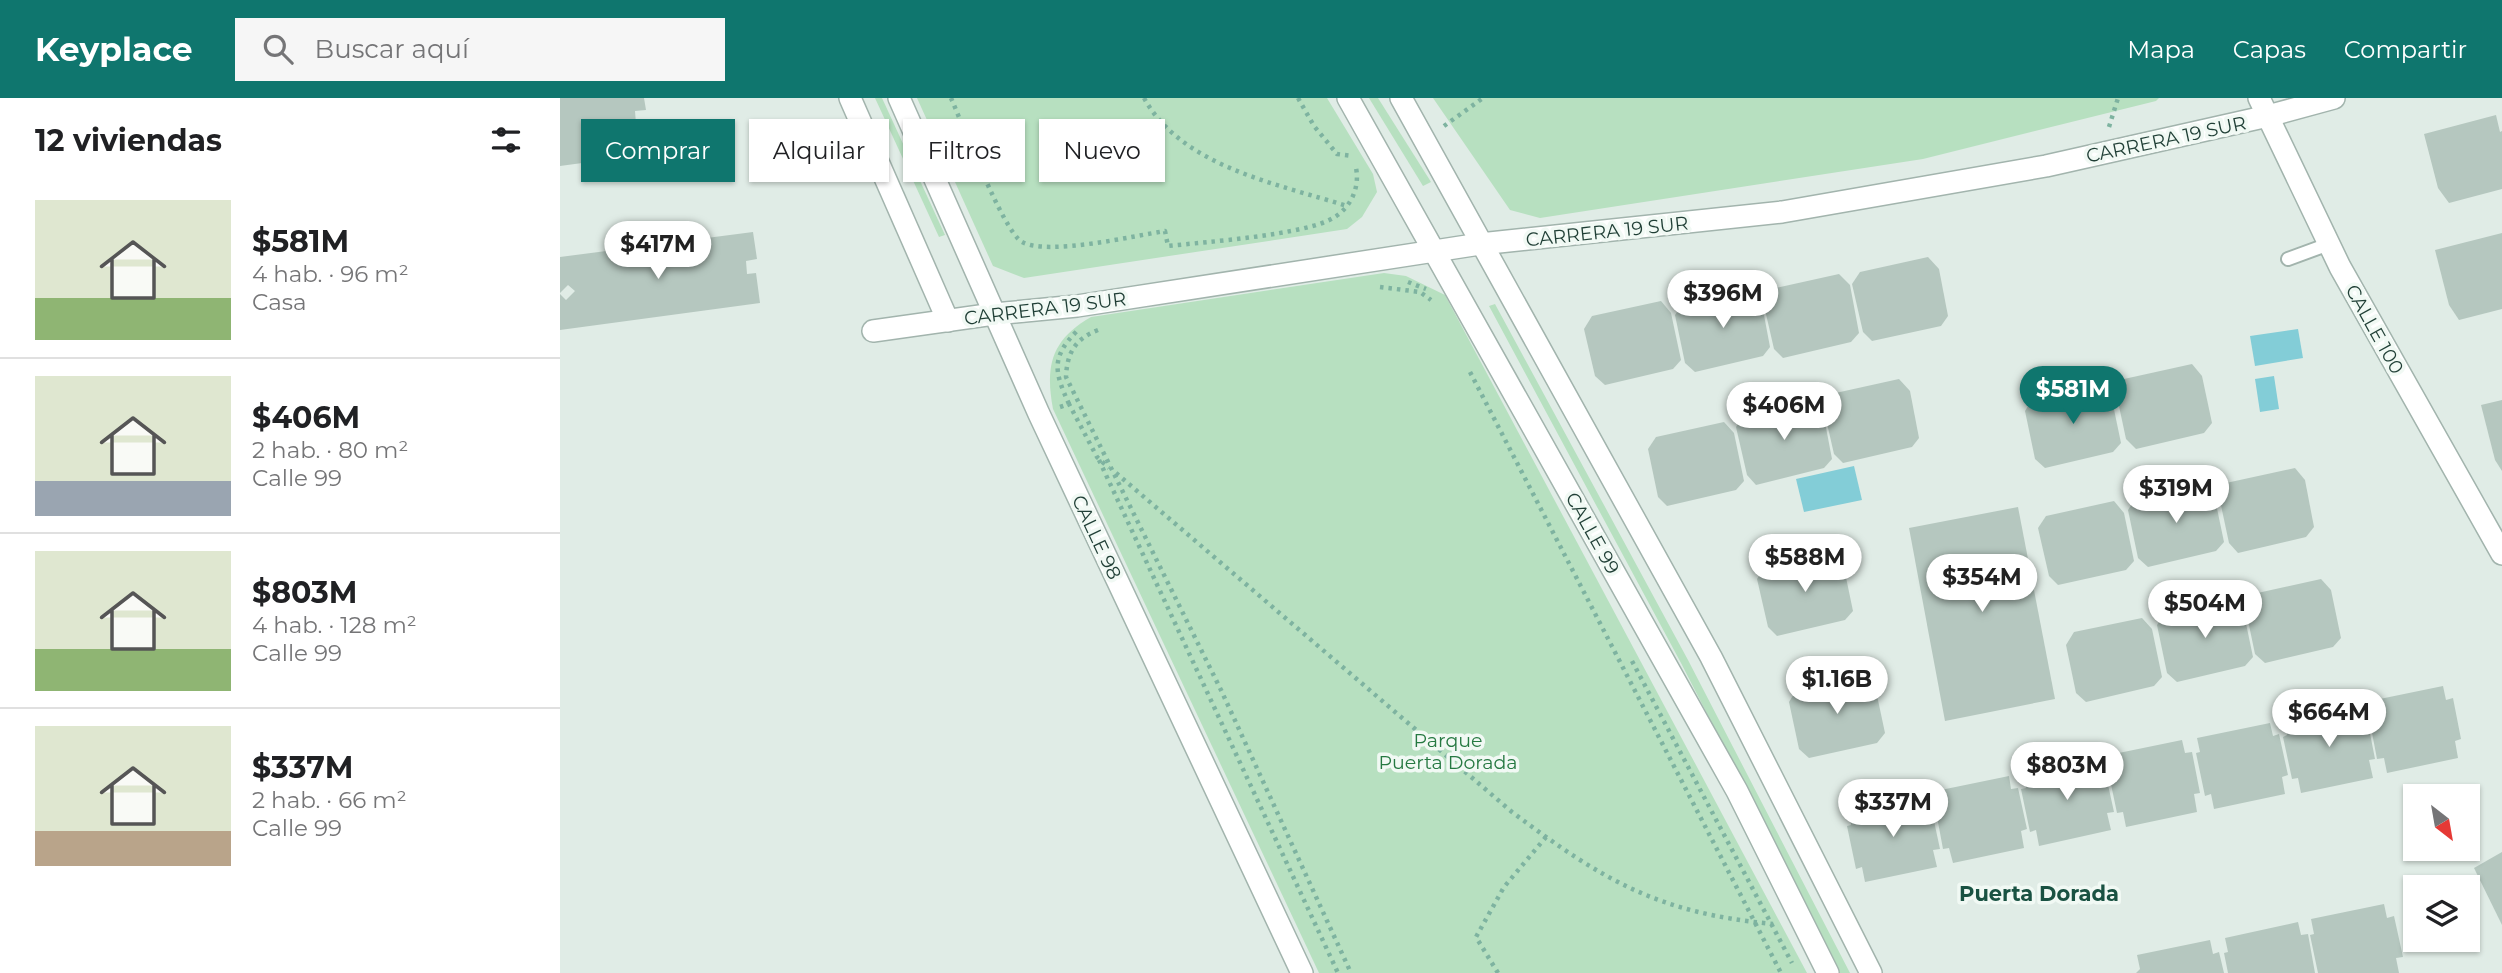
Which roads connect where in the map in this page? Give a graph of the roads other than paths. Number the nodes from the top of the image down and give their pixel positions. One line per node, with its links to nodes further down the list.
1 (850, 98): 12 (street)
2 (900, 98): 11 (street, CALLE 98)
3 (1348, 98): 9 (street, CALLE 99)
4 (1401, 98): 7 (street)
5 (2334, 98): 6 (street, CARRERA 19 SUR)
6 (2264, 107): 7 (street, CARRERA 19 SUR); 8 (street, CALLE 100)
7 (1480, 244): 9 (street, CARRERA 19 SUR); 17 (street)
8 (2329, 244): 10 (lane); 14 (street, CALLE 100)
9 (1437, 252): 11 (street, CARRERA 19 SUR); 16 (street, CALLE 99)
10 (2288, 259)
11 (994, 314): 12 (street, CARRERA 19 SUR); 15 (street, CALLE 98)
12 (948, 321): 13 (street, CARRERA 19 SUR)
13 (873, 331)
14 (2502, 554)
15 (1302, 973)
16 (1828, 973)
17 (1871, 973)

